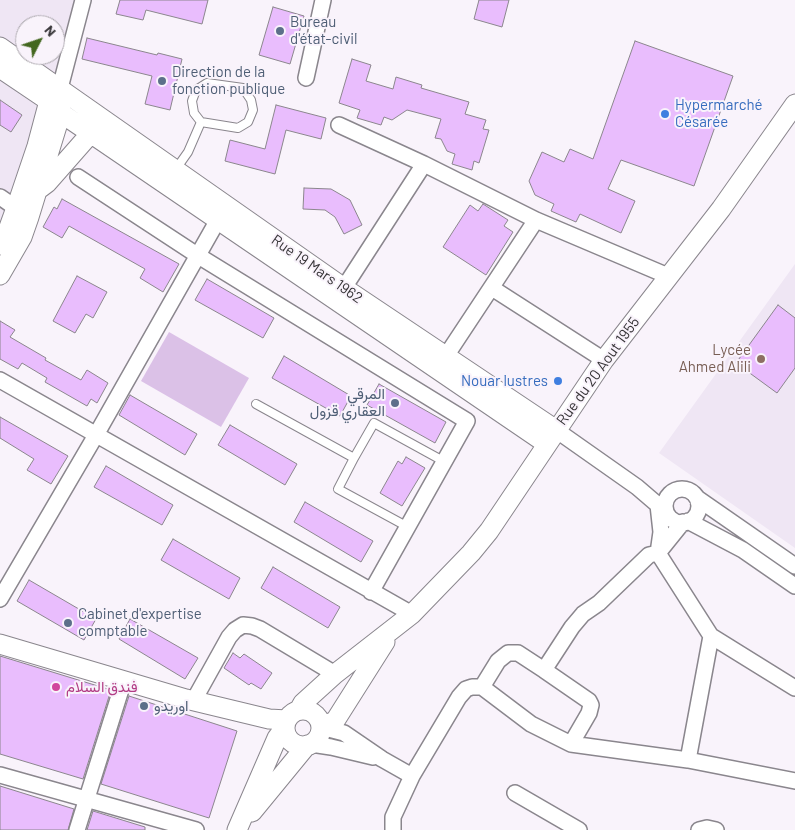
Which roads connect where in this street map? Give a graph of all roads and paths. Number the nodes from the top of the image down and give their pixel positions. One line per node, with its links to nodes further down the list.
1 (83, 0): 6 (street)
2 (324, 0): 5 (street)
3 (0, 47): 6 (street, Rue 19 Mars 1962)
4 (0, 68): 6 (street, Rue 19 Mars 1962)
5 (306, 78)
6 (56, 101): 10 (street, Rue 19 Mars 1962); 12 (street, Rue 19 Mars 1962); 14 (street); 16 (street)
7 (795, 104): 22 (street, Rue du 20 Aout 1955)
8 (202, 122): 8 (lane); 12 (lane)
9 (339, 125): 11 (street)
10 (91, 133): 14 (street); 17 (street, Rue 19 Mars 1962)
11 (424, 164): 18 (street); 24 (street)
12 (176, 169): 17 (street, Rue 19 Mars 1962)
13 (78, 177): 20 (street)
14 (38, 189): 21 (street)
15 (0, 197): 16 (street)
16 (16, 208): 19 (street)
17 (223, 212): 20 (street); 24 (street, Rue 19 Mars 1962)
18 (536, 220): 22 (street); 23 (street)
19 (0, 245)
20 (197, 255): 29 (street); 32 (street)
21 (0, 275)
22 (668, 276): 26 (street, Rue du 20 Aout 1955)
23 (492, 288): 25 (street); 26 (street)
24 (340, 294): 25 (street, Rue 19 Mars 1962); 30 (street, Rue 19 Mars 1962)
25 (446, 356): 30 (street, Rue 19 Mars 1962)
26 (604, 360): 30 (street, Rue du 20 Aout 1955)
27 (0, 380): 29 (street)
28 (256, 404): 31 (lane)
29 (96, 435): 42 (street); 43 (street)
30 (552, 437): 33 (street, Rue 19 Mars 1962); 44 (street, Rue du 20 Aout 1955)
31 (354, 458): 32 (lane); 38 (lane)
32 (445, 462): 38 (street)
33 (637, 487): 34 (street, Rue 19 Mars 1962); 36 (street, Rue 19 Mars 1962)
34 (674, 491): 35 (street); 36 (street)
35 (697, 498): 37 (street); 40 (street)
36 (663, 510): 37 (street); 39 (street)
37 (686, 522): 39 (street); 41 (street)
38 (408, 527): 42 (street)
39 (658, 553): 46 (street); 48 (street)
40 (795, 566)
41 (795, 586)
42 (371, 592): 44 (street)
43 (0, 599)
44 (412, 614): 45 (street, Rue du 20 Aout 1955)
45 (393, 630): 49 (street); 55 (street)
46 (711, 636): 52 (street); 59 (street)
47 (0, 644): 50 (street)
48 (544, 670): 51 (street); 56 (street)
49 (335, 674): 53 (street); 54 (street)
50 (124, 680): 53 (street); 64 (street)
51 (482, 687): 56 (street); 61 (street)
52 (795, 688)
53 (194, 700): 54 (street)
54 (291, 719): 55 (street); 57 (street); 65 (street)
55 (321, 727): 57 (street); 58 (street)
56 (571, 744): 59 (street)
57 (309, 745): 58 (street); 65 (street)
58 (382, 759): 61 (street)
59 (688, 760): 62 (street)
60 (0, 775): 64 (street)
61 (412, 776): 68 (street)
62 (795, 781)
63 (515, 793): 69 (street)
64 (86, 800): 66 (street); 67 (street)
65 (238, 829)
66 (77, 830)
67 (196, 830)
68 (393, 830)
69 (579, 830)
70 (699, 830): 71 (street)
71 (716, 830)

